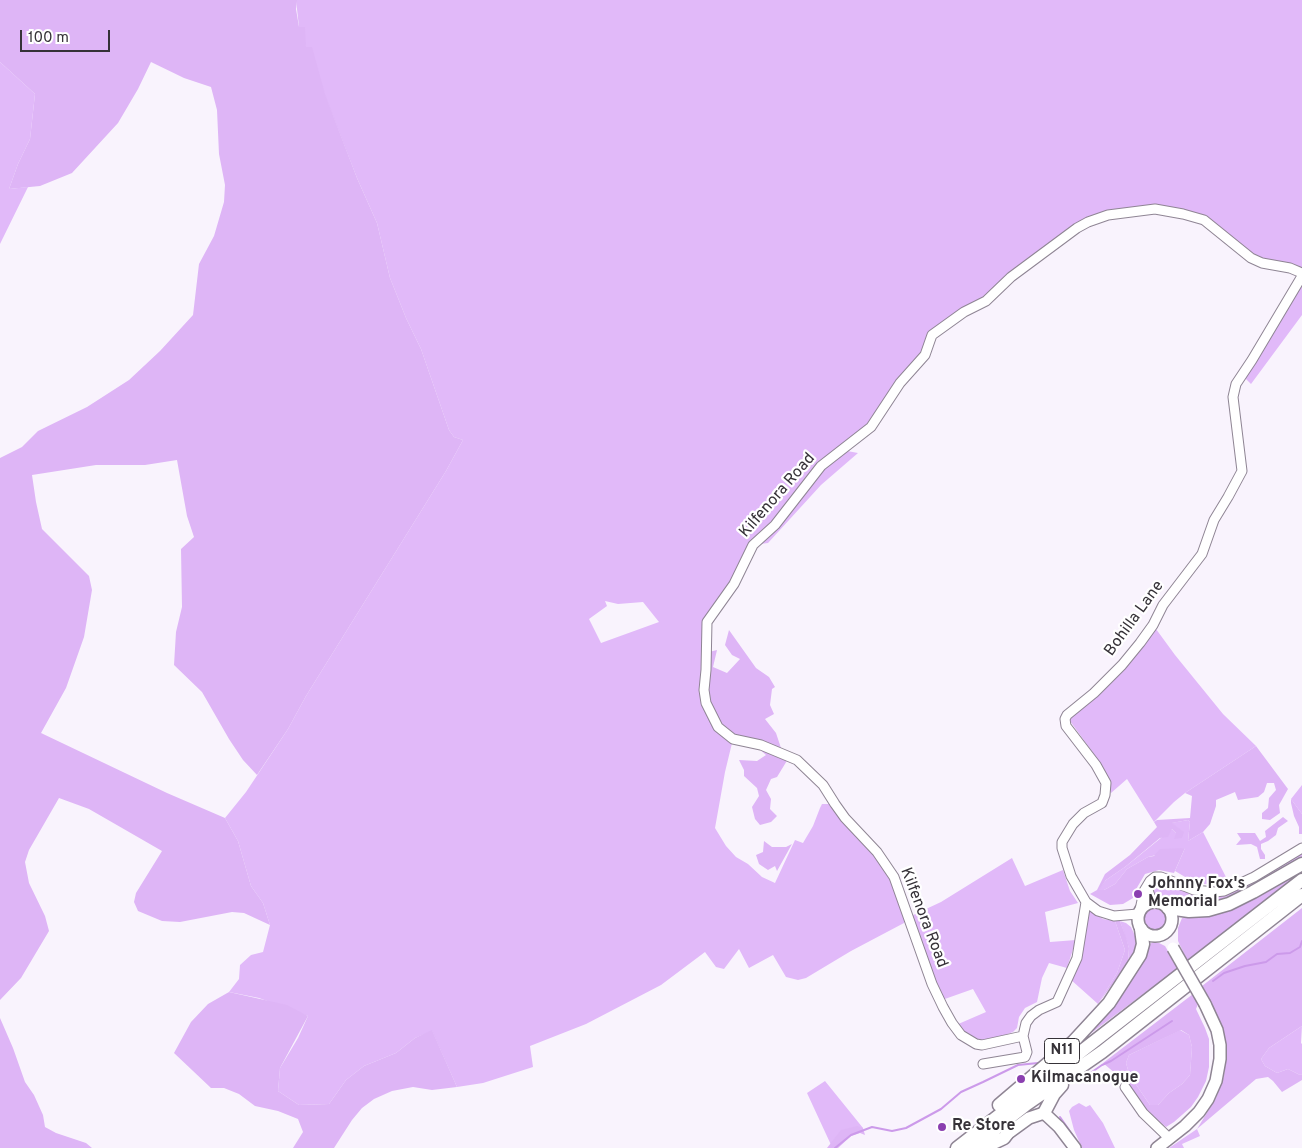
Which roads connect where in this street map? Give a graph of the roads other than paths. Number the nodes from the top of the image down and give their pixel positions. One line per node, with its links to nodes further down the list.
1 (1302, 275): 7 (street, Bohilla Lane); 13 (street, Kilfenora Road)
2 (1302, 848): 5 (street)
3 (1302, 864): 9 (highway)
4 (1302, 880): 21 (highway, N11)
5 (1147, 887): 8 (street); 10 (street)
6 (1302, 895): 14 (highway, N11)
7 (1086, 902): 10 (street, Bohilla Lane); 13 (street)
8 (1152, 902): 9 (main road); 10 (main road)
9 (1168, 908): 12 (main road)
10 (1139, 912): 11 (main road)
11 (1141, 929): 12 (main road); 20 (highway, N11)
12 (1166, 933): 19 (main road, bridge)
13 (1023, 1036): 15 (street)
14 (1102, 1052): 17 (highway, N11); 22 (highway, N11)
15 (983, 1064)
16 (1124, 1087): 19 (street)
17 (1044, 1113): 18 (main road); 24 (main road)
18 (1008, 1134): 23 (highway)
19 (1169, 1138): 25 (main road)
20 (948, 1148)
21 (957, 1148)
22 (971, 1148)
23 (983, 1148)
24 (1075, 1148)
25 (1157, 1148)

